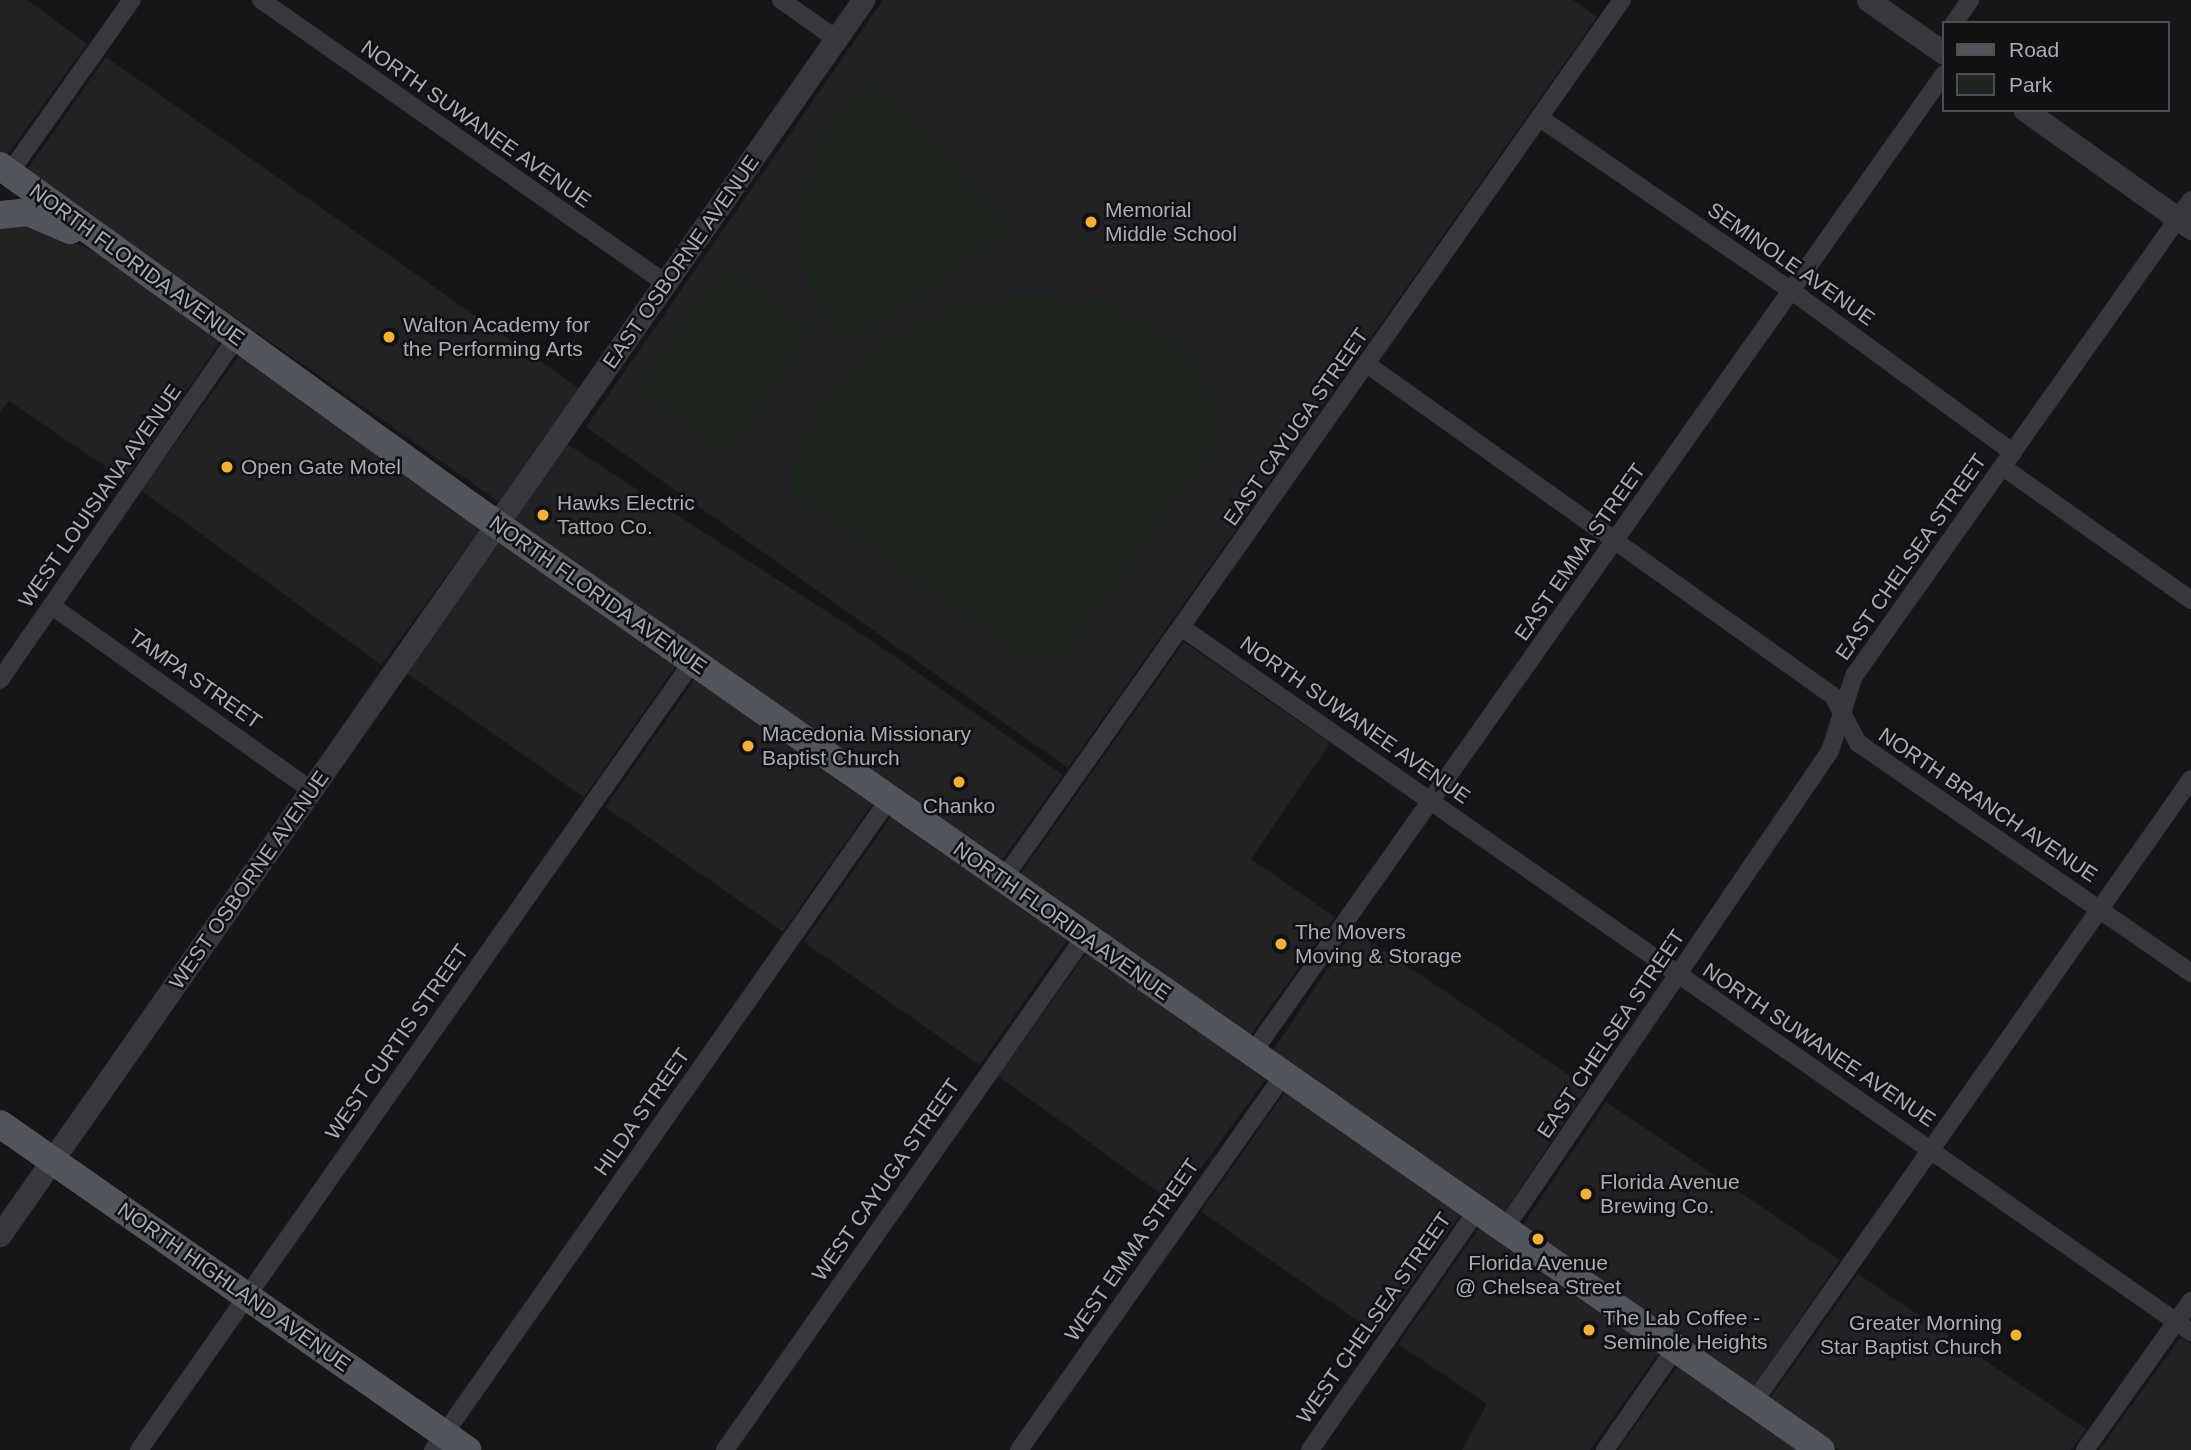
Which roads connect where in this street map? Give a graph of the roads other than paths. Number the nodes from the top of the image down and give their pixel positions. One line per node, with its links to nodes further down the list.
1 (132, 0): 14 (street)
2 (261, 0): 19 (street, NORTH SUWANEE AVENUE)
3 (781, 0): 9 (street)
4 (863, 0): 9 (street, EAST OSBORNE AVENUE)
5 (1622, 0): 13 (street, EAST CAYUGA STREET)
6 (1868, 0): 10 (street)
7 (1970, 0): 8 (street)
8 (1955, 21)
9 (836, 38): 19 (street, EAST OSBORNE AVENUE)
10 (1942, 46)
11 (1942, 77): 20 (street, EAST EMMA STREET)
12 (2028, 112): 17 (street)
13 (1539, 118): 20 (street, SEMINOLE AVENUE); 22 (street, EAST CAYUGA STREET)
14 (5, 169): 18 (main road, NORTH FLORIDA AVENUE)
15 (2191, 200): 17 (street, EAST CHELSEA STREET)
16 (0, 215): 18 (main road)
17 (2185, 224): 23 (street, EAST CHELSEA STREET)
18 (118, 251): 21 (main road, NORTH FLORIDA AVENUE)
19 (666, 284): 24 (street, EAST OSBORNE AVENUE)
20 (1792, 291): 23 (street, SEMINOLE AVENUE); 25 (street, EAST EMMA STREET)
21 (237, 337): 24 (main road, NORTH FLORIDA AVENUE); 27 (street, WEST LOUISIANA AVENUE)
22 (1368, 365): 25 (street, NORTH BRANCH AVENUE); 28 (street, EAST CAYUGA STREET)
23 (2008, 460): 26 (street, SEMINOLE AVENUE); 31 (street, EAST CHELSEA STREET)
24 (497, 524): 29 (main road, NORTH FLORIDA AVENUE); 33 (street, WEST OSBORNE AVENUE)
25 (1616, 541): 31 (street, NORTH BRANCH AVENUE); 35 (street, EAST EMMA STREET)
26 (2191, 600)
27 (52, 606): 30 (street, WEST LOUISIANA AVENUE); 33 (street, TAMPA STREET)
28 (1181, 627): 35 (street, NORTH SUWANEE AVENUE); 36 (street, EAST CAYUGA STREET)
29 (693, 661): 34 (main road, NORTH FLORIDA AVENUE); 49 (street, WEST CURTIS STREET)
30 (0, 680)
31 (1841, 716): 37 (street, NORTH BRANCH AVENUE); 40 (street, EAST CHELSEA STREET)
32 (2191, 779): 37 (street)
33 (311, 790): 45 (street, WEST OSBORNE AVENUE)
34 (889, 799): 36 (main road, NORTH FLORIDA AVENUE); 54 (street, HILDA STREET)
35 (1432, 801): 40 (street, NORTH SUWANEE AVENUE); 41 (street, EAST EMMA STREET)
36 (1004, 878): 38 (main road, NORTH FLORIDA AVENUE)
37 (2100, 908): 39 (street, NORTH BRANCH AVENUE); 44 (street)
38 (1085, 936): 41 (main road, NORTH FLORIDA AVENUE); 57 (street, WEST CAYUGA STREET)
39 (2191, 973)
40 (1678, 978): 44 (street, NORTH SUWANEE AVENUE); 47 (street, EAST CHELSEA STREET)
41 (1251, 1055): 42 (main road, NORTH FLORIDA AVENUE)
42 (1282, 1077): 46 (main road, NORTH FLORIDA AVENUE); 58 (street, WEST EMMA STREET)
43 (0, 1124): 45 (main road, NORTH HIGHLAND AVENUE)
44 (1932, 1149): 51 (street, NORTH SUWANEE AVENUE); 53 (street)
45 (52, 1161): 48 (street, WEST OSBORNE AVENUE); 49 (main road, NORTH HIGHLAND AVENUE)
46 (1476, 1212): 47 (main road, NORTH FLORIDA AVENUE); 59 (street, WEST CHELSEA STREET)
47 (1503, 1231): 52 (main road, NORTH FLORIDA AVENUE)
48 (0, 1235)
49 (247, 1296): 54 (main road, NORTH HIGHLAND AVENUE); 55 (street, WEST CURTIS STREET)
50 (2191, 1301): 51 (street)
51 (2184, 1327): 62 (street)
52 (1675, 1349): 53 (main road, NORTH FLORIDA AVENUE); 60 (street)
53 (1753, 1403): 61 (main road, NORTH FLORIDA AVENUE)
54 (438, 1442): 56 (main road, NORTH HIGHLAND AVENUE)
55 (139, 1450)
56 (467, 1450)
57 (724, 1450)
58 (1019, 1450)
59 (1310, 1450)
60 (1605, 1450)
61 (1821, 1450)
62 (2085, 1450)

